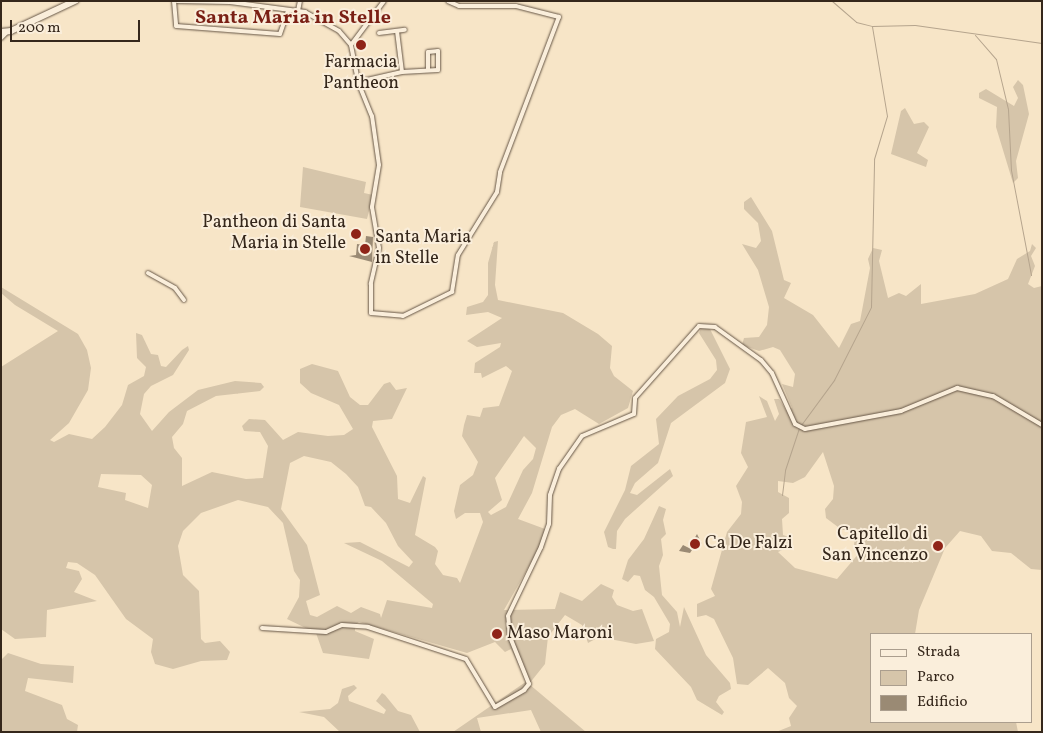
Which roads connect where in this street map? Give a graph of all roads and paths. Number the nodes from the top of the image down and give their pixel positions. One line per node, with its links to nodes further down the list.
1 (75, 1): 10 (street)
2 (175, 1): 6 (street); 6 (street)
3 (300, 1): 7 (street)
4 (384, 1): 13 (street)
5 (448, 1): 16 (street)
6 (288, 11): 7 (street)
7 (298, 11): 13 (street)
8 (405, 30): 9 (street)
9 (397, 31): 11 (street); 15 (street)
10 (4, 32): 12 (street)
11 (379, 33)
12 (1, 38)
13 (351, 45): 16 (street)
14 (428, 70): 14 (street); 15 (street)
15 (402, 72): 16 (street)
16 (358, 82)
17 (148, 273): 18 (street)
18 (184, 300)
19 (1042, 425): 20 (street)
20 (262, 628)

